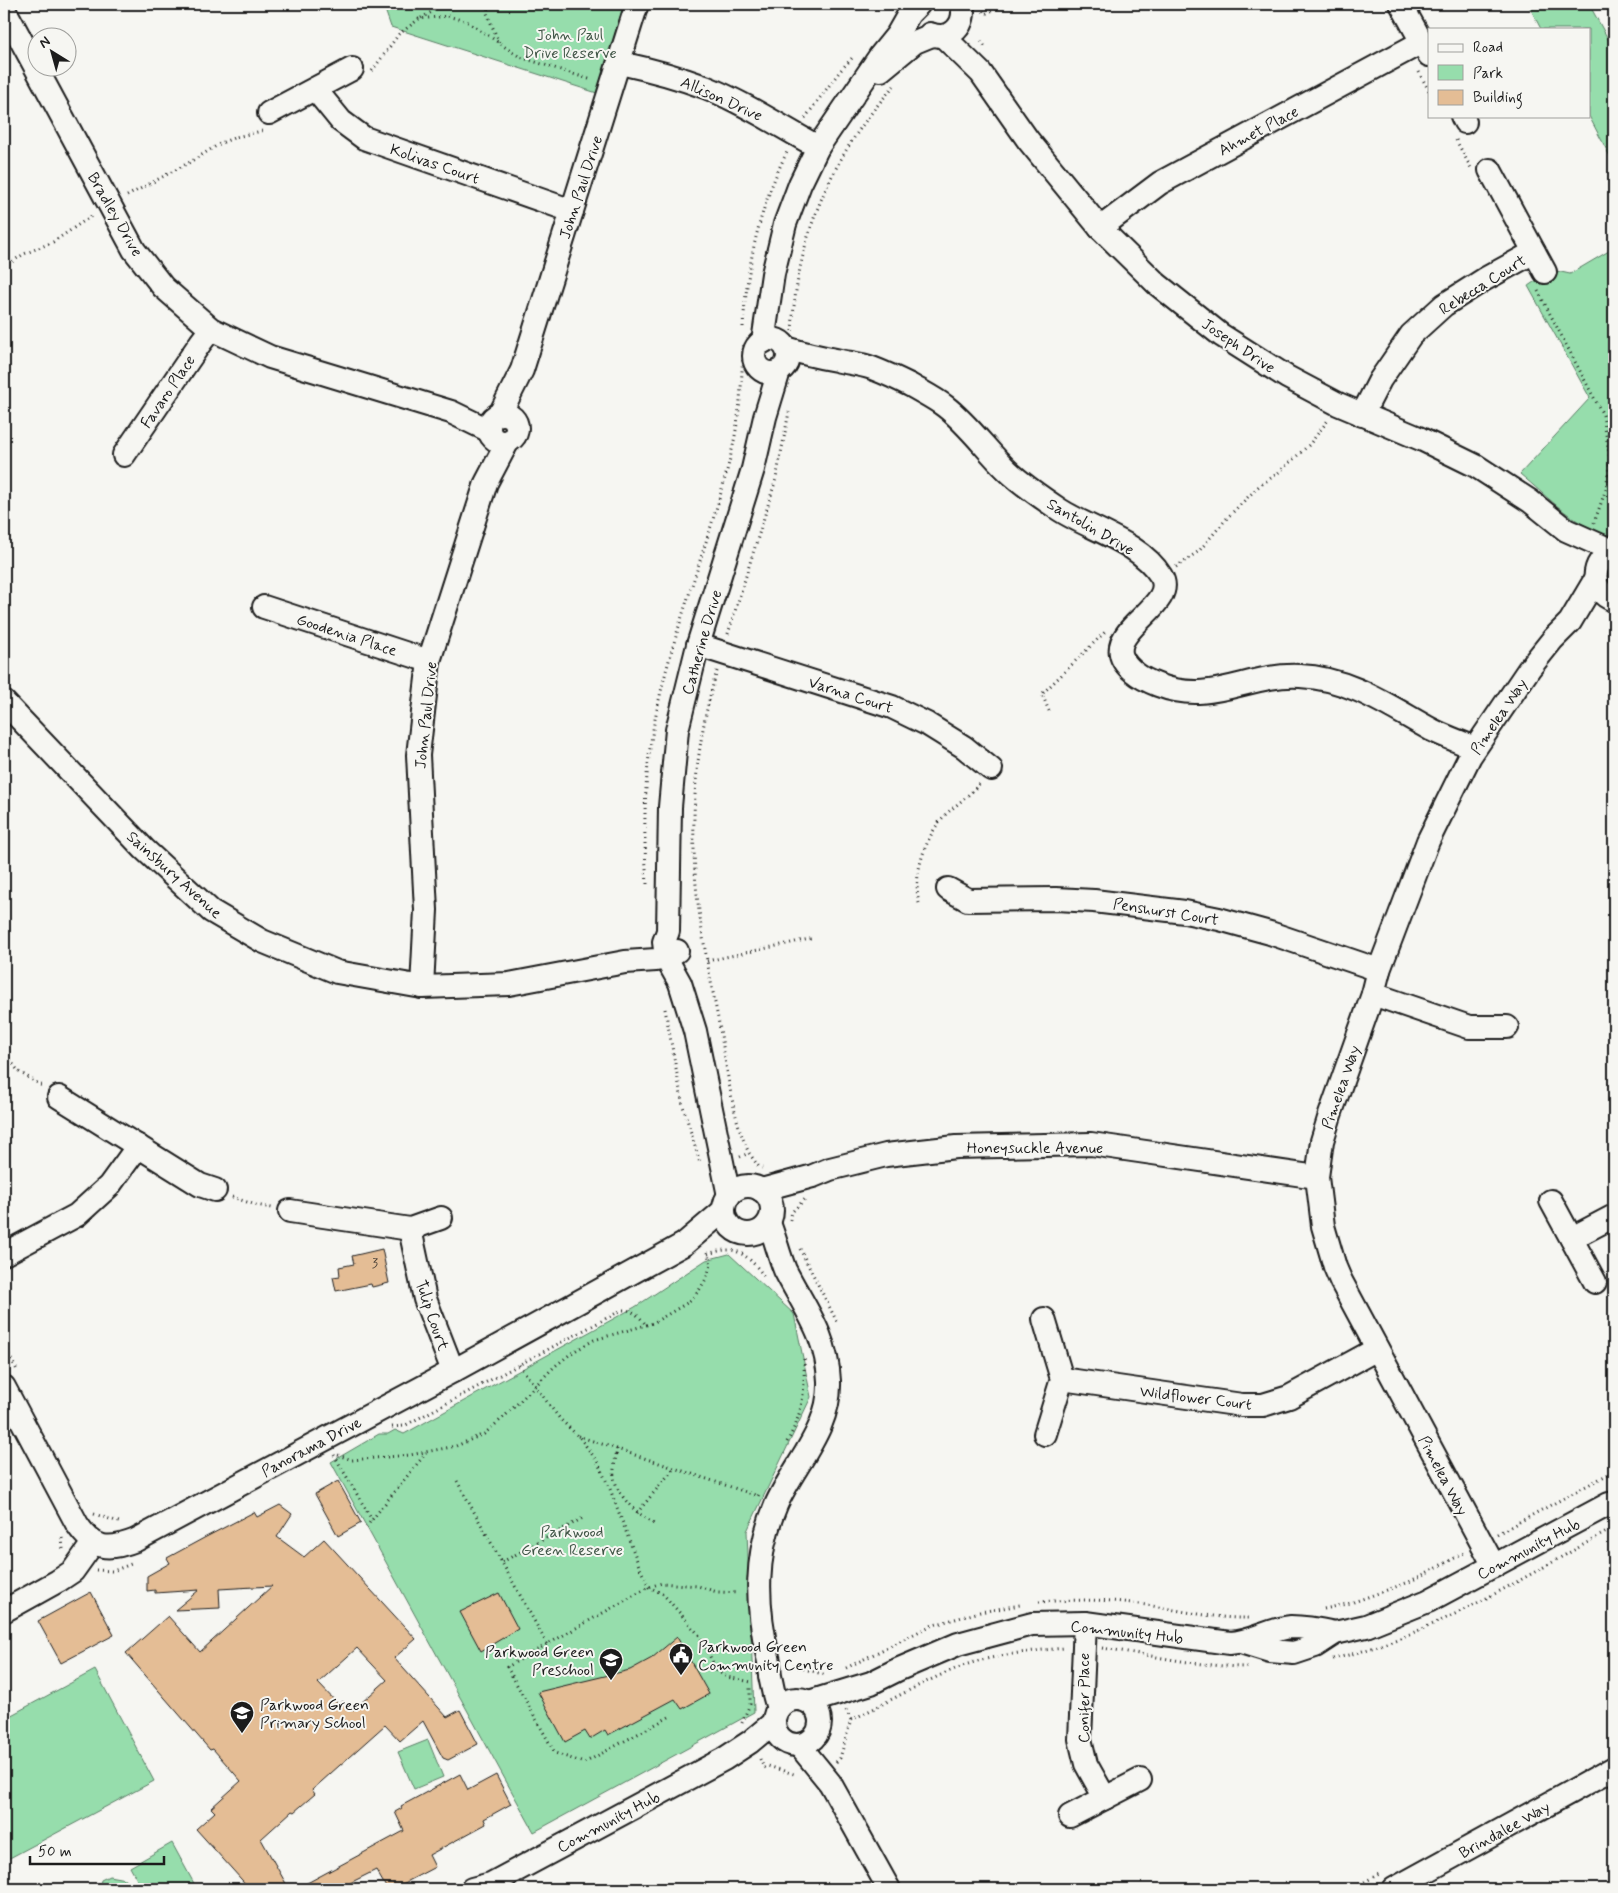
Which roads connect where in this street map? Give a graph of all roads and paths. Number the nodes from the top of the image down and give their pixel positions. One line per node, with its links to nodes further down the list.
1 (446, 4): 9 (path)
2 (490, 4): 11 (path)
3 (637, 4): 14 (street, John Paul Drive)
4 (919, 4): 8 (street, Joseph Drive); 19 (street, Catherine Drive)
5 (1005, 4): 8 (path)
6 (1401, 4): 13 (street, Ahmet Place)
7 (6, 10): 24 (street, Bradley Drive)
8 (959, 17): 19 (street, Catherine Drive); 26 (street, Joseph Drive)
9 (419, 19): 11 (path); 15 (path)
10 (981, 41): 12 (path)
11 (500, 44): 17 (path)
12 (986, 49)
13 (1426, 49): 26 (street, Ahmet Place)
14 (620, 63): 17 (street, John Paul Drive); 22 (street, Allison Drive)
15 (359, 74): 18 (street)
16 (899, 81): 31 (path)
17 (612, 86): 25 (street, John Paul Drive)
18 (315, 89): 20 (street); 25 (street, Kolivas Court)
19 (850, 101): 22 (street, Catherine Drive)
20 (269, 121): 24 (path)
21 (1460, 124): 23 (path)
22 (818, 148): 31 (street, Catherine Drive)
23 (1483, 173): 27 (street, Rebecca Court)
24 (109, 206): 28 (path); 30 (street, Bradley Drive)
25 (572, 211): 35 (street, John Paul Drive)
26 (1100, 228): 32 (street, Joseph Drive)
27 (1534, 252): 29 (street, Rebecca Court); 34 (street, Rebecca Court)
28 (4, 267)
29 (1541, 281): 37 (path)
30 (212, 329): 35 (street, Bradley Drive); 36 (street, Favaro Place)
31 (780, 356): 39 (street, Santolin Drive); 45 (street, Catherine Drive)
32 (1338, 404): 34 (street, Joseph Drive); 39 (path)
33 (789, 408): 46 (path)
34 (1362, 415): 37 (street, Joseph Drive)
35 (500, 427): 47 (street, John Paul Drive)
36 (124, 455)
37 (1575, 535): 38 (street, Joseph Drive); 40 (street, Joseph Drive)
38 (1614, 551): 40 (street, Pimelea Way)
39 (1161, 575): 50 (street)
40 (1595, 576): 41 (street, Joseph Drive); 43 (street, Pimelea Way)
41 (1612, 599): 43 (street, Pimelea Way)
42 (264, 607): 47 (street, Goodenia Place)
43 (1570, 622): 50 (street, Pimelea Way)
44 (1109, 627): 49 (path)
45 (698, 645): 46 (street, Varna Court); 55 (street, Catherine Drive)
46 (723, 653): 51 (street, Varna Court); 56 (path)
47 (429, 660): 58 (street, John Paul Drive)
48 (4, 702): 58 (street, Sainsbury Avenue)
49 (1049, 712)
50 (1473, 752): 57 (street, Pimelea Way)
51 (991, 769): 53 (path)
52 (948, 890): 57 (street, Penshurst Court)
53 (919, 903)
54 (814, 938): 56 (path)
55 (669, 953): 58 (street, Sainsbury Avenue); 63 (street)
56 (707, 961): 65 (path)
57 (1379, 970): 59 (street, Pimelea Way)
58 (422, 987)
59 (1373, 994): 60 (street); 66 (street, Pimelea Way)
60 (1507, 1027)
61 (4, 1052): 62 (path)
62 (59, 1097): 64 (street)
63 (718, 1140): 65 (street); 73 (street)
64 (138, 1146): 68 (street); 78 (street)
65 (741, 1157): 69 (street); 69 (path)
66 (1317, 1177): 67 (street, Honeysuckle Avenue); 83 (street, Pimelea Way)
67 (806, 1180): 69 (street, Honeysuckle Avenue); 69 (path)
68 (215, 1190): 71 (path)
69 (769, 1200): 73 (street); 73 (street); 79 (street)
70 (1551, 1201): 76 (street)
71 (290, 1211): 75 (street)
72 (1614, 1216): 76 (street)
73 (734, 1217): 77 (street, Panorama Drive); 79 (street)
74 (441, 1218): 75 (street)
75 (410, 1229): 86 (street, Tulip Court)
76 (1572, 1238): 80 (street)
77 (698, 1246): 79 (path); 86 (street, Panorama Drive); 89 (path)
78 (4, 1254)
79 (769, 1267): 124 (street)
80 (1595, 1282)
81 (1044, 1319): 87 (street)
82 (4, 1346): 88 (path)
83 (1377, 1349): 87 (street, Wildflower Court); 109 (street, Pimelea Way)
84 (802, 1351): 92 (path)
85 (519, 1365): 89 (path)
86 (453, 1371): 108 (street, Panorama Drive)
87 (1062, 1379): 90 (street)
88 (13, 1383): 108 (street)
89 (535, 1386): 91 (path); 94 (path)
90 (1045, 1434)
91 (578, 1436): 93 (path); 112 (path)
92 (785, 1446)
93 (617, 1449): 95 (path); 101 (path)
94 (426, 1452): 103 (path); 103 (path)
95 (675, 1467): 98 (path); 101 (path)
96 (1614, 1471): 109 (path)
97 (457, 1482): 110 (path)
98 (762, 1488)
99 (1613, 1502): 111 (street, Community Hub)
100 (90, 1506): 104 (path)
101 (637, 1513): 105 (path)
102 (583, 1518): 110 (path)
103 (372, 1520): 106 (path)
104 (124, 1524)
105 (654, 1524)
106 (366, 1527)
107 (1614, 1528): 122 (path)
108 (93, 1543): 116 (street)
109 (1481, 1543): 111 (street, Pimelea Way); 117 (path)
110 (502, 1562): 120 (path)
111 (1494, 1566): 119 (street, Community Hub)
112 (649, 1587): 113 (path); 120 (path); 124 (path)
113 (738, 1593)
114 (1030, 1603): 118 (path)
115 (1022, 1604): 125 (path)
116 (4, 1611)
117 (1317, 1611)
118 (1258, 1618)
119 (1085, 1623): 121 (street, Conifer Place); 125 (street, Community Hub)
120 (547, 1644): 128 (path)
121 (1084, 1648): 123 (path); 125 (path); 134 (street, Conifer Place)
122 (1328, 1660)
123 (1256, 1667)
124 (767, 1673): 125 (path); 126 (street); 127 (street); 130 (path)
125 (841, 1699): 126 (street, Community Hub); 129 (street, Community Hub); 132 (path)
126 (805, 1701): 127 (street); 129 (street)
127 (776, 1716): 129 (street); 130 (street, Community Hub)
128 (669, 1717)
129 (806, 1736): 130 (street, Community Hub); 132 (street)
130 (753, 1747): 132 (path); 137 (street, Community Hub)
131 (1614, 1768): 136 (street, Brindalee Way)
132 (827, 1774): 138 (street)
133 (1140, 1780): 134 (street)
134 (1105, 1798): 135 (street)
135 (1070, 1816)
136 (1424, 1882): 139 (street, Brindalee Way)
137 (483, 1887)
138 (889, 1889)
139 (1394, 1889)

